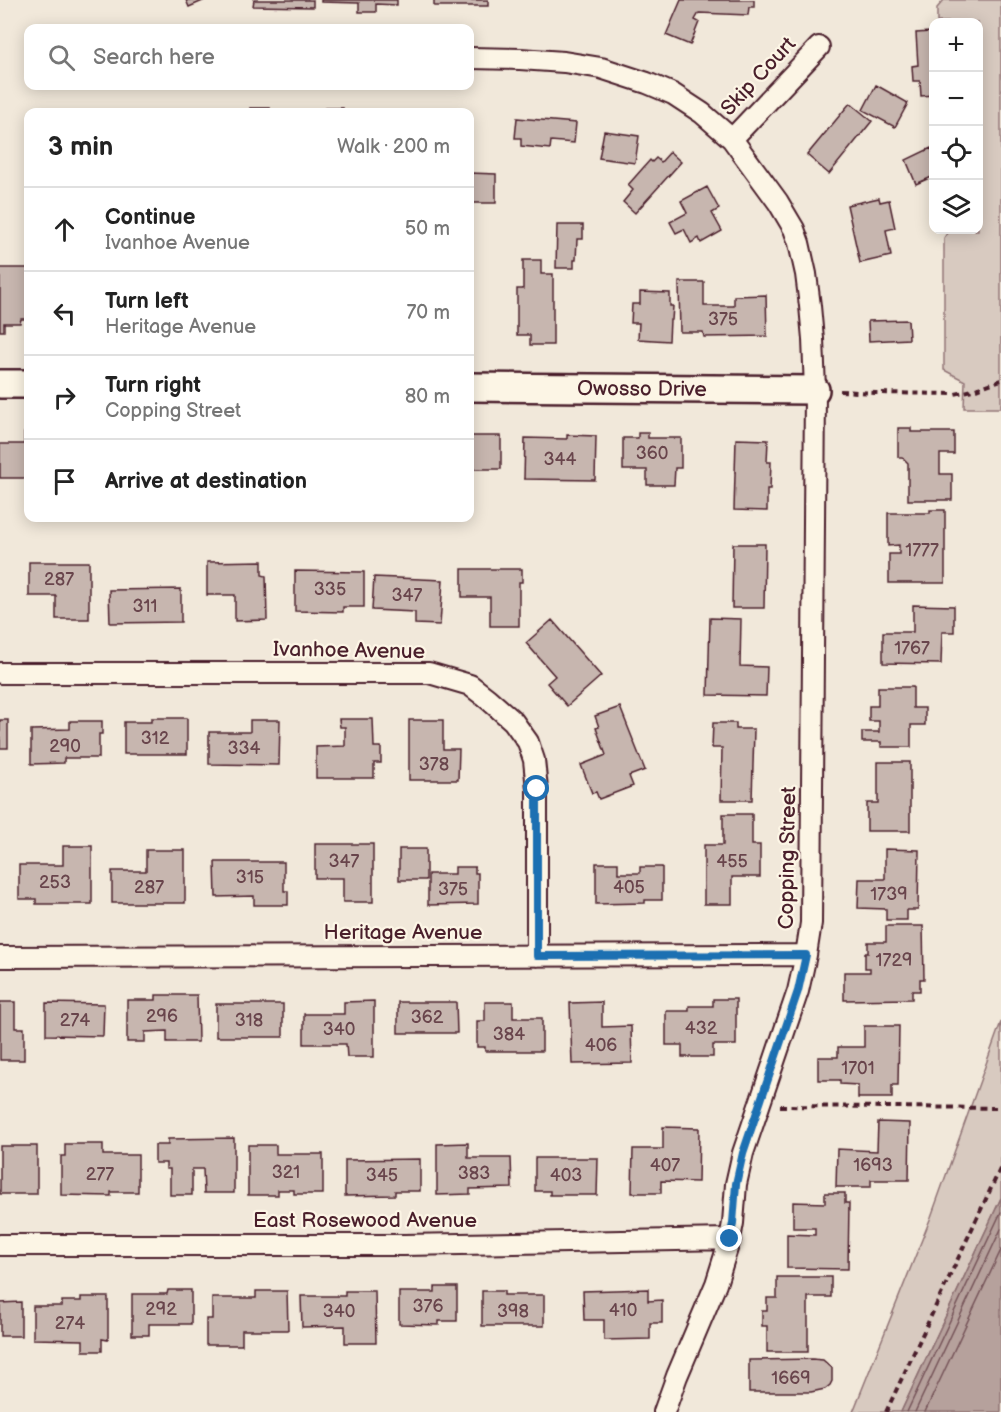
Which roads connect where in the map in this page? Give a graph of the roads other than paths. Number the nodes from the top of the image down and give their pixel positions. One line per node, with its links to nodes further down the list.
1 (819, 47): 3 (street, Skip Court)
2 (474, 58): 3 (street, Copping Street)
3 (732, 139): 7 (street, Copping Street)
4 (0, 384): 5 (street)
5 (24, 384)
6 (474, 387): 7 (street, Owosso Drive)
7 (815, 390): 9 (street, Copping Street)
8 (0, 673): 10 (street, Ivanhoe Avenue)
9 (806, 955): 10 (street, Heritage Avenue); 12 (street, Copping Street)
10 (537, 956): 11 (street, Heritage Avenue)
11 (0, 957)
12 (730, 1239): 13 (street, East Rosewood Avenue); 14 (street, Copping Street)
13 (0, 1245)
14 (664, 1412)

